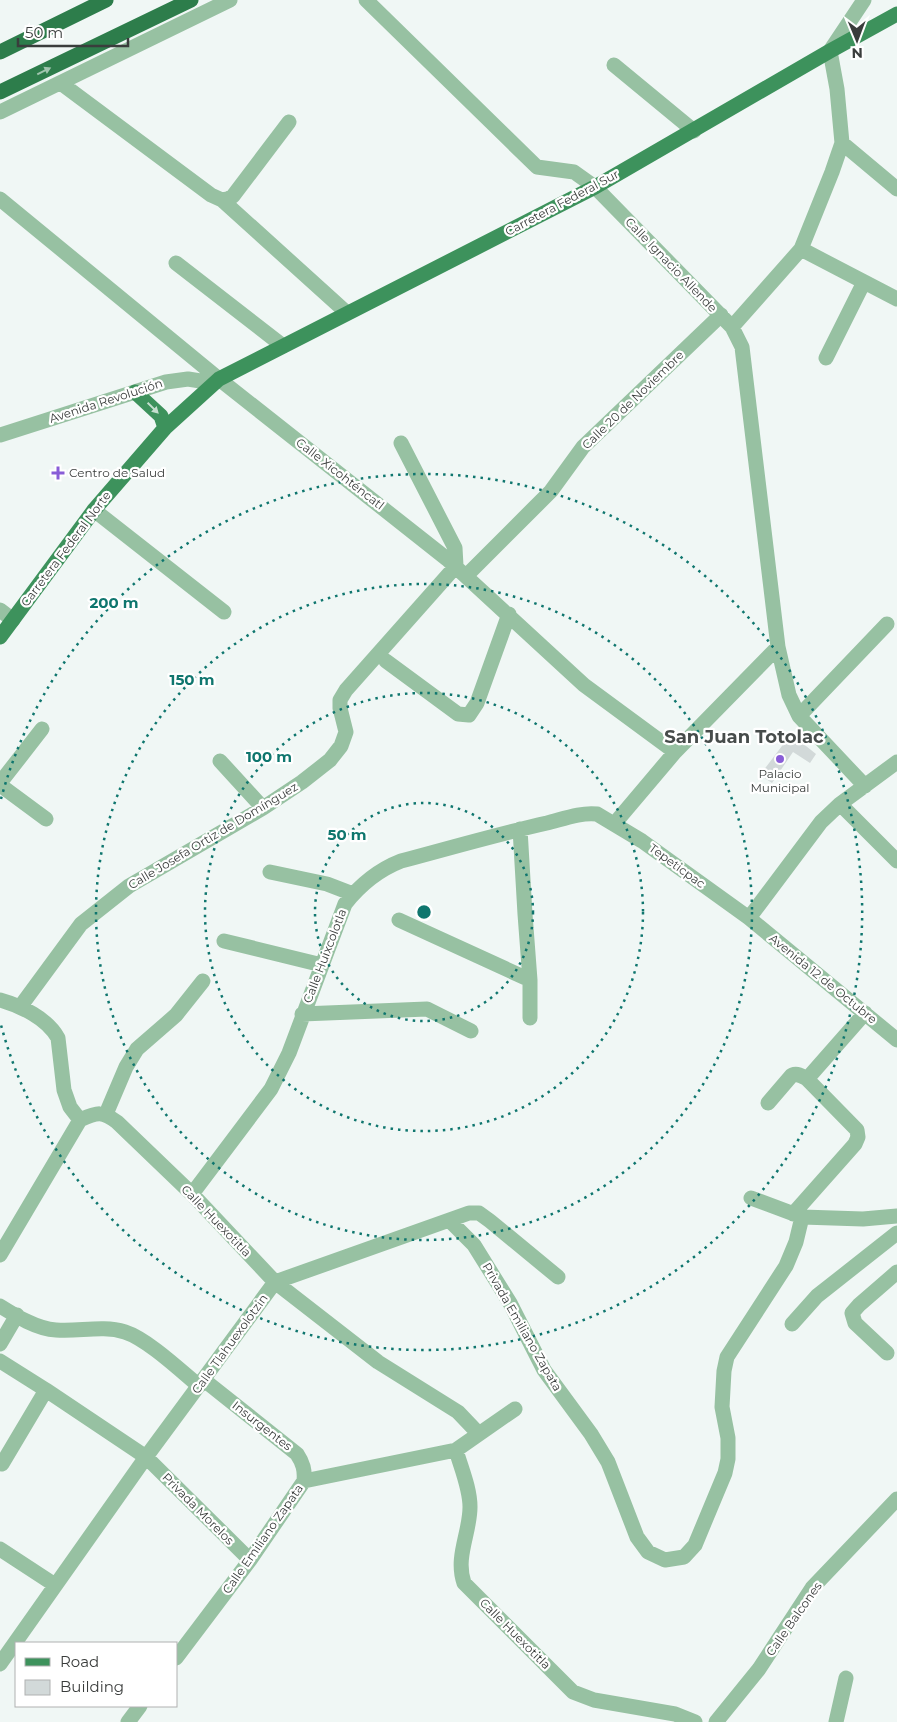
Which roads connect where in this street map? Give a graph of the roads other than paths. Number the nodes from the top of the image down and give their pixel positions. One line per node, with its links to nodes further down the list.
1 (106, 0): 8 (highway)
2 (191, 0): 11 (highway, one-way to 2)
3 (230, 0): 10 (street)
4 (366, 0): 17 (street, Calle Ignacio Allende)
5 (864, 0): 7 (street)
6 (897, 14): 7 (main road, Carretera Federal Sur)
7 (830, 51): 14 (main road, Carretera Federal Sur); 15 (street)
8 (0, 52)
9 (614, 64): 14 (street)
10 (62, 84): 12 (street); 19 (street)
11 (0, 92)
12 (0, 112)
13 (289, 122): 19 (street)
14 (694, 131): 17 (main road, Carretera Federal Sur)
15 (842, 143): 16 (street); 20 (street)
16 (895, 184)
17 (595, 187): 24 (main road, Carretera Federal Sur); 25 (street, Calle Ignacio Allende)
18 (0, 199): 29 (street, Calle Xicohténcatl)
19 (222, 200): 24 (street)
20 (802, 249): 22 (street); 26 (street)
21 (176, 263): 27 (street)
22 (864, 282): 23 (street); 28 (street)
23 (897, 299)
24 (347, 313): 27 (main road, Carretera Federal Sur)
25 (721, 315): 26 (street, Calle Ignacio Allende); 35 (street, Calle 20 de Noviembre)
26 (732, 327): 42 (street, Calle Ignacio Allende)
27 (283, 346): 29 (main road, Carretera Federal Sur)
28 (826, 358)
29 (216, 381): 30 (street, Avenida Revolución); 31 (main road, Carretera Federal Norte); 35 (street, Calle Xicohténcatl)
30 (135, 392): 31 (main road, one-way to 31); 32 (street, Avenida Revolución)
31 (165, 428): 34 (main road, Carretera Federal Norte)
32 (0, 435)
33 (401, 443): 35 (street)
34 (94, 510): 37 (street); 39 (main road, Carretera Federal Norte)
35 (462, 571): 38 (street, Calle Xicohténcatl); 52 (street, Calle Josefa Ortiz de Domínguez)
36 (0, 610): 39 (street)
37 (224, 612)
38 (509, 614): 43 (street); 46 (street, Calle Xicohténcatl)
39 (13, 620): 41 (main road, Carretera Federal Norte)
40 (887, 624): 44 (street)
41 (0, 637)
42 (778, 647): 44 (street, Calle Ignacio Allende); 46 (street)
43 (386, 662)
44 (799, 716): 50 (street, Calle Ignacio Allende)
45 (42, 730): 49 (street)
46 (675, 752): 54 (street)
47 (220, 761): 52 (street)
48 (897, 762): 50 (street)
49 (0, 784): 53 (street)
50 (865, 786): 51 (street)
51 (840, 804): 56 (street); 59 (street)
52 (263, 808): 66 (street, Calle Josefa Ortiz de Domínguez)
53 (46, 819)
54 (609, 820): 55 (street, Calle Huixcolotla); 59 (street, Tepeticpac)
55 (520, 829): 58 (street, Calle Huixcolotla); 63 (street)
56 (897, 861)
57 (270, 872): 58 (street)
58 (353, 894): 62 (street, Calle Huixcolotla)
59 (749, 918): 67 (street, Avenida 12 de Octubre)
60 (399, 920): 63 (street)
61 (224, 941): 62 (street)
62 (322, 965): 68 (street, Calle Huixcolotla)
63 (530, 980): 69 (street)
64 (203, 981): 74 (street)
65 (2, 1003): 66 (street)
66 (20, 1007): 75 (street)
67 (865, 1013): 71 (street, Avenida 12 de Octubre); 72 (street)
68 (302, 1014): 70 (street); 76 (street, Calle Huixcolotla)
69 (530, 1018)
70 (472, 1031)
71 (897, 1040)
72 (807, 1079): 73 (street); 78 (street)
73 (768, 1103)
74 (106, 1114): 75 (street); 76 (street, Calle Huexotitla)
75 (80, 1120): 82 (street)
76 (192, 1194): 85 (street, Calle Huexotitla)
77 (751, 1198): 78 (street)
78 (798, 1216): 79 (street); 80 (street, Privada Emiliano Zapata)
79 (897, 1216)
80 (450, 1221): 84 (street, Calle Tlahuexolotzin); 85 (street, Calle Tlahuexolotzin)
81 (897, 1232): 88 (street)
82 (0, 1255)
83 (897, 1272): 90 (street)
84 (558, 1277)
85 (275, 1282): 92 (street, Calle Tlahuexolotzin); 95 (street, Calle Huexotitla)
86 (0, 1306): 87 (street, Insurgentes)
87 (17, 1315): 89 (street); 92 (street, Insurgentes)
88 (792, 1324)
89 (0, 1344)
90 (887, 1353)
91 (0, 1361): 93 (street, Privada Morelos)
92 (201, 1383): 97 (street, Calle Tlahuexolotzin); 99 (street, Insurgentes)
93 (46, 1390): 97 (street, Privada Morelos); 98 (street)
94 (515, 1409): 95 (street, Calle Emiliano Zapata)
95 (478, 1433): 96 (street, Calle Emiliano Zapata)
96 (456, 1450): 99 (street, Calle Emiliano Zapata); 111 (street, Calle Huexotitla)
97 (146, 1457): 102 (street, Privada Morelos); 103 (street, Calle Tlahuexolotzin)
98 (2, 1464)
99 (304, 1481): 102 (street, Calle Emiliano Zapata)
100 (897, 1499): 112 (street, Calle Balcones)
101 (0, 1550): 103 (street)
102 (250, 1560): 106 (street, Calle Emiliano Zapata)
103 (55, 1585): 104 (street, Calle Tlahuexolotzin)
104 (15, 1642)
105 (15, 1642): 107 (street, Calle Tlahuexolotzin)
106 (178, 1655)
107 (0, 1664)
108 (846, 1678): 113 (street)
109 (139, 1707): 110 (street)
110 (128, 1722)
111 (695, 1722)
112 (716, 1722)
113 (836, 1722)

